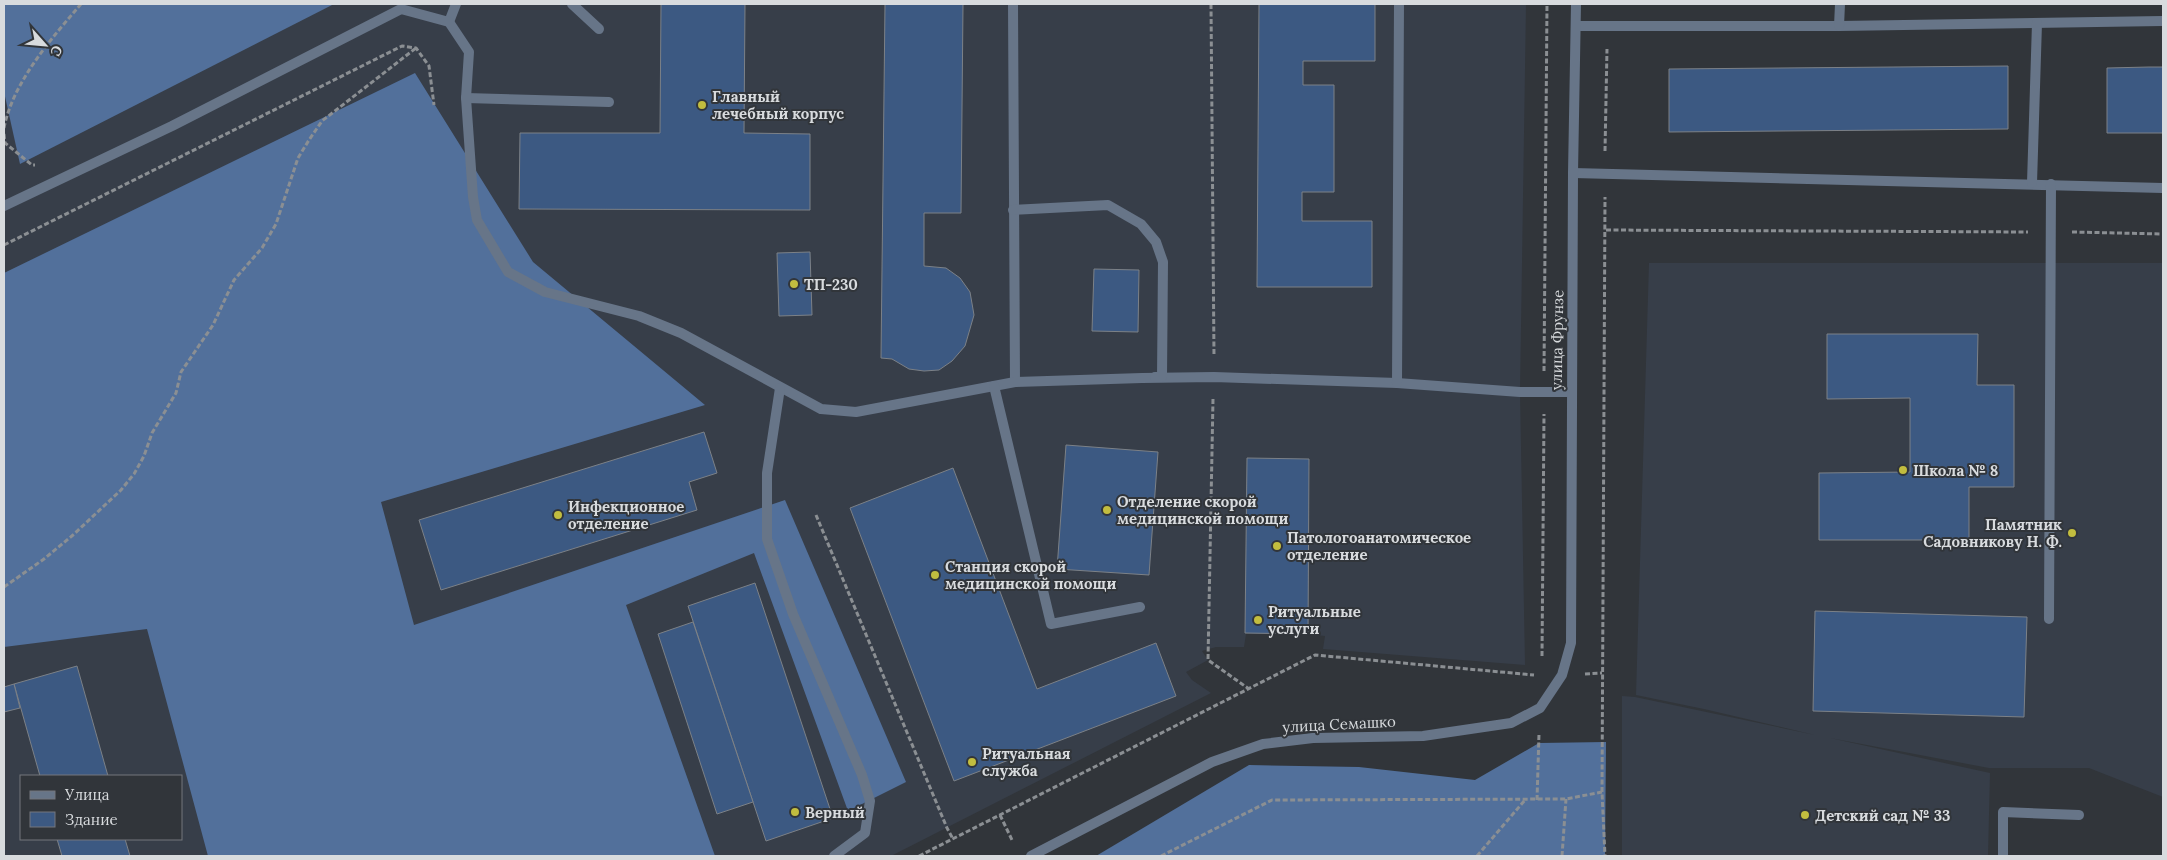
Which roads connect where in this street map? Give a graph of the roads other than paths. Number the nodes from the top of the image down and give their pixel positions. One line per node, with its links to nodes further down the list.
1 (456, 4): 8 (street)
2 (572, 4): 12 (street)
3 (1013, 4): 20 (street)
4 (1399, 4): 23 (street)
5 (1576, 4): 10 (street, улица Фрунзе)
6 (1840, 4): 11 (street)
7 (2163, 21): 9 (street)
8 (449, 22): 13 (street); 19 (street)
9 (2037, 23): 11 (street); 16 (street)
10 (1576, 26): 11 (street); 15 (street, улица Фрунзе)
11 (1839, 26)
12 (598, 28)
13 (466, 98): 14 (street); 25 (street)
14 (609, 102)
15 (1573, 173): 16 (street); 26 (street, улица Фрунзе)
16 (2032, 183): 17 (street)
17 (2051, 184): 18 (street); 28 (street)
18 (2163, 188)
19 (4, 206)
20 (1013, 210): 21 (street); 22 (street)
21 (1142, 378): 22 (street); 23 (street)
22 (1015, 382): 24 (street)
23 (1397, 384): 26 (street)
24 (994, 386): 25 (street); 27 (street)
25 (780, 388): 31 (street)
26 (1572, 392): 29 (street, улица Фрунзе)
27 (1140, 607)
28 (2049, 620)
29 (1562, 674): 32 (street, улица Семашко)
30 (2079, 815): 33 (street)
31 (834, 856)
32 (1031, 856)
33 (2003, 856)

